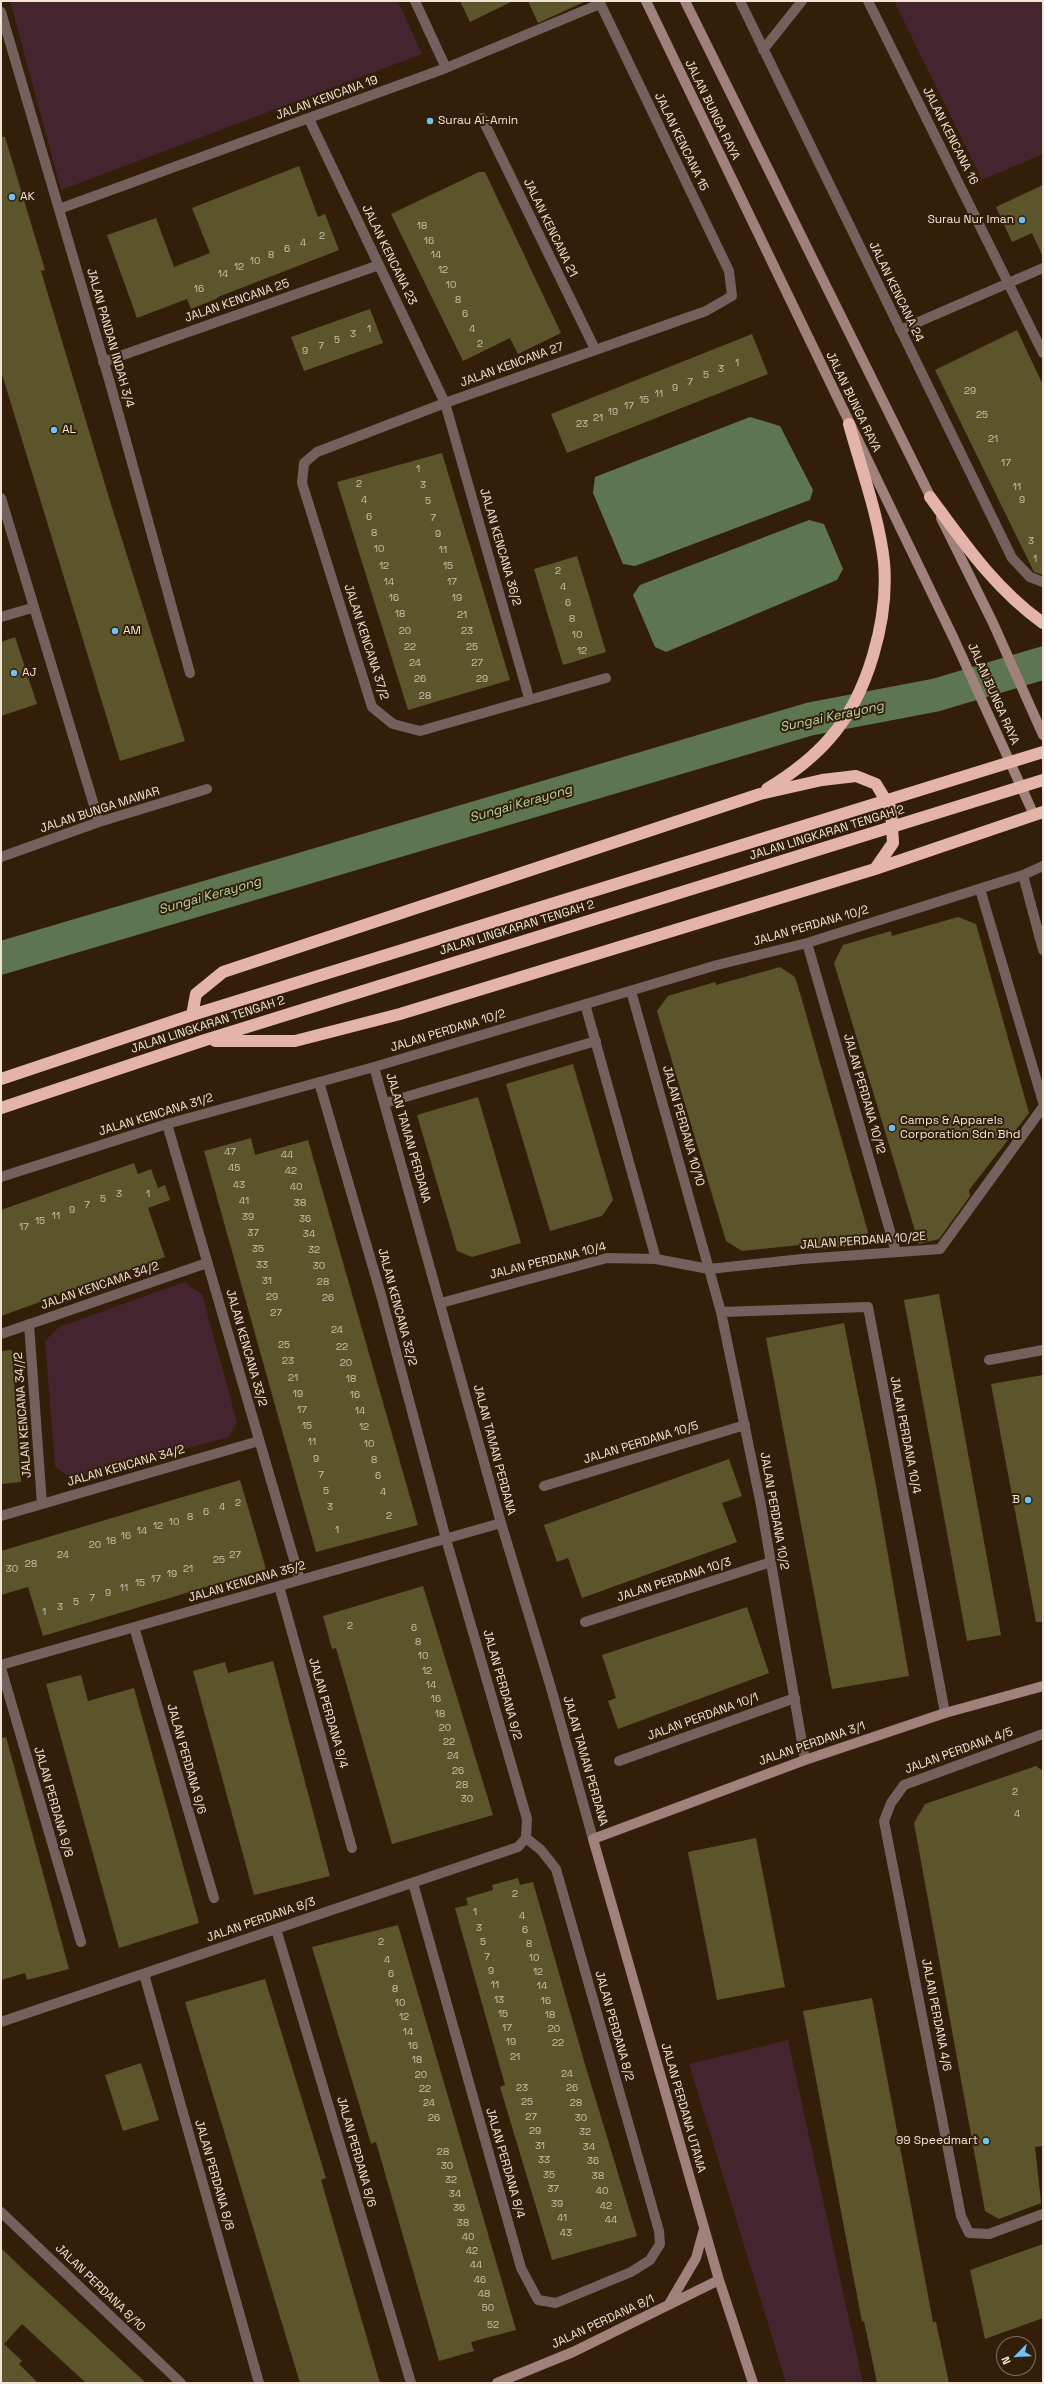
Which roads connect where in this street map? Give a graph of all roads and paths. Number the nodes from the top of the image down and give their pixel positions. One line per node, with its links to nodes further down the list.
1 (415, 1): 10 (street)
2 (646, 1): 23 (street, JALAN BUNGA RAYA)
3 (685, 1): 25 (street, JALAN BUNGA RAYA)
4 (740, 1): 9 (street, JALAN KENCANA 24)
5 (802, 1): 9 (street)
6 (868, 1): 16 (street, JALAN KENCANA 16)
7 (600, 2): 10 (street, JALAN KENCANA 19); 17 (street, JALAN KENCANA 15)
8 (1, 12): 13 (street, JALAN PANDAN INDAH 3/4)
9 (763, 50): 18 (street, JALAN KENCANA 24)
10 (446, 68): 12 (street, JALAN KENCANA 19)
11 (482, 118): 19 (street, JALAN KENCANA 21)
12 (309, 119): 13 (street, JALAN KENCANA 19); 14 (street, JALAN KENCANA 23)
13 (59, 209): 21 (street, JALAN PANDAN INDAH 3/4)
14 (379, 265): 21 (street, JALAN KENCANA 25); 22 (street, JALAN KENCANA 23)
15 (1043, 268): 16 (street)
16 (1009, 282): 18 (street); 20 (street, JALAN KENCANA 16)
17 (732, 296): 19 (street, JALAN KENCANA 27)
18 (900, 330): 27 (street, JALAN KENCANA 24)
19 (595, 349): 22 (street, JALAN KENCANA 27)
20 (1043, 354)
21 (104, 362): 31 (street, JALAN PANDAN INDAH 3/4)
22 (445, 403): 24 (street, JALAN KENCANA 27); 33 (street, JALAN KENCANA 36/2)
23 (849, 424): 38 (highway); 39 (street, JALAN BUNGA RAYA)
24 (304, 463): 33 (street, JALAN KENCANA 37/2)
25 (930, 497): 30 (highway); 34 (street, JALAN BUNGA RAYA)
26 (1, 498): 28 (street)
27 (1043, 582)
28 (32, 608): 29 (street); 40 (street)
29 (1, 617)
30 (1043, 622)
31 (190, 673)
32 (606, 678): 33 (street, JALAN KENCANA 37/2)
33 (529, 698)
34 (1043, 735)
35 (1043, 752): 50 (highway, JALAN LINGKARAN TENGAH 2)
36 (1043, 780): 51 (highway, JALAN LINGKARAN TENGAH 2)
37 (207, 789): 40 (street, JALAN BUNGA MAWAR)
38 (760, 794): 43 (highway); 50 (highway)
39 (1038, 814): 43 (highway)
40 (99, 822): 41 (street, JALAN BUNGA MAWAR)
41 (1, 856)
42 (1043, 866): 44 (street, JALAN PERDANA 10/2)
43 (875, 869): 51 (highway)
44 (1023, 875): 45 (street, JALAN PERDANA 10/2); 47 (street)
45 (980, 889): 46 (street, JALAN PERDANA 10/2); 56 (street)
46 (807, 943): 48 (street, JALAN PERDANA 10/2); 62 (street, JALAN PERDANA 10/12)
47 (1043, 950)
48 (631, 991): 49 (street, JALAN PERDANA 10/2); 65 (street, JALAN PERDANA 10/10)
49 (585, 1004): 52 (street); 53 (street, JALAN PERDANA 10/2)
50 (192, 1015): 54 (highway, JALAN LINGKARAN TENGAH 2)
51 (202, 1041): 59 (highway, JALAN LINGKARAN TENGAH 2)
52 (596, 1041): 57 (street); 63 (street)
53 (374, 1067): 55 (street, JALAN PERDANA 10/2); 57 (street, JALAN TAMAN PERDANA)
54 (1, 1079)
55 (319, 1082): 60 (street, JALAN KENCANA 31/2); 78 (street, JALAN KENCANA 32/2)
56 (1043, 1102)
57 (385, 1103): 66 (street, JALAN TAMAN PERDANA)
58 (1043, 1107): 62 (street, JALAN PERDANA 10/2E)
59 (1, 1108)
60 (167, 1124): 61 (street, JALAN KENCANA 31/2); 64 (street, JALAN KENCANA 33/2)
61 (1, 1177)
62 (896, 1252): 65 (street, JALAN PERDANA 10/2E)
63 (656, 1259): 65 (street, JALAN PERDANA 10/4); 66 (street, JALAN PERDANA 10/4)
64 (207, 1263): 68 (street, JALAN KENCAMA 34/2); 73 (street, JALAN KENCANA 33/2)
65 (709, 1269): 67 (street, JALAN PERDANA 10/2)
66 (441, 1303): 77 (street, JALAN TAMAN PERDANA)
67 (721, 1312): 72 (street, JALAN PERDANA 10/2); 88 (street, JALAN PERDANA 10/4)
68 (29, 1324): 69 (street, JALAN KENCAMA 34/2); 75 (street, JALAN KENCANA 34//2)
69 (1, 1334)
70 (1043, 1350): 71 (street)
71 (989, 1360)
72 (745, 1425): 74 (street, JALAN PERDANA 10/5); 79 (street, JALAN PERDANA 10/2)
73 (259, 1441): 75 (street, JALAN KENCANA 34/2); 80 (street, JALAN KENCANA 33/2)
74 (544, 1486)
75 (42, 1504): 76 (street, JALAN KENCANA 34/2)
76 (1, 1516)
77 (501, 1523): 78 (street, JALAN KENCANA 35/2); 94 (street, JALAN TAMAN PERDANA)
78 (446, 1539): 80 (street, JALAN KENCANA 35/2); 93 (street, JALAN PERDANA 9/2)
79 (771, 1562): 82 (street, JALAN PERDANA 10/3); 87 (street, JALAN PERDANA 10/2)
80 (300, 1580): 81 (street, JALAN KENCANA 35/2)
81 (279, 1586): 83 (street, JALAN KENCANA 35/2); 95 (street, JALAN PERDANA 9/4)
82 (585, 1622)
83 (134, 1627): 84 (street, JALAN KENCANA 35/2); 97 (street, JALAN PERDANA 9/6)
84 (1, 1664)
85 (1, 1668): 99 (street, JALAN PERDANA 9/8)
86 (1043, 1686): 88 (street, JALAN PERDANA 3/1)
87 (795, 1698): 90 (street, JALAN PERDANA 10/2); 91 (street, JALAN PERDANA 10/1)
88 (945, 1713): 90 (street, JALAN PERDANA 3/1)
89 (1043, 1734): 92 (street, JALAN PERDANA 4/5)
90 (805, 1760): 94 (street, JALAN PERDANA 3/1)
91 (619, 1761)
92 (891, 1803): 103 (street, JALAN PERDANA 4/6)
93 (526, 1838): 96 (street, JALAN PERDANA 8/3); 105 (street, JALAN PERDANA 8/2)
94 (593, 1839): 104 (street, JALAN PERDANA UTAMA)
95 (352, 1848)
96 (413, 1883): 98 (street, JALAN PERDANA 8/3); 105 (street, JALAN PERDANA 8/4)
97 (214, 1898)
98 (276, 1929): 100 (street, JALAN PERDANA 8/3); 110 (street, JALAN PERDANA 8/6)
99 (81, 1942)
100 (144, 1974): 101 (street, JALAN PERDANA 8/3); 109 (street, JALAN PERDANA 8/8)
101 (1, 2022)
102 (1, 2212): 108 (street, JALAN PERDANA 8/10)
103 (1043, 2214)
104 (704, 2229): 106 (street, JALAN PERDANA UTAMA); 107 (street)
105 (659, 2231)
106 (719, 2280): 107 (street, JALAN PERDANA 8/1); 112 (street, JALAN PERDANA UTAMA)
107 (667, 2306): 111 (street, JALAN PERDANA 8/1)
108 (181, 2383)
109 (259, 2383)
110 (410, 2383)
111 (497, 2383)
112 (753, 2383)

